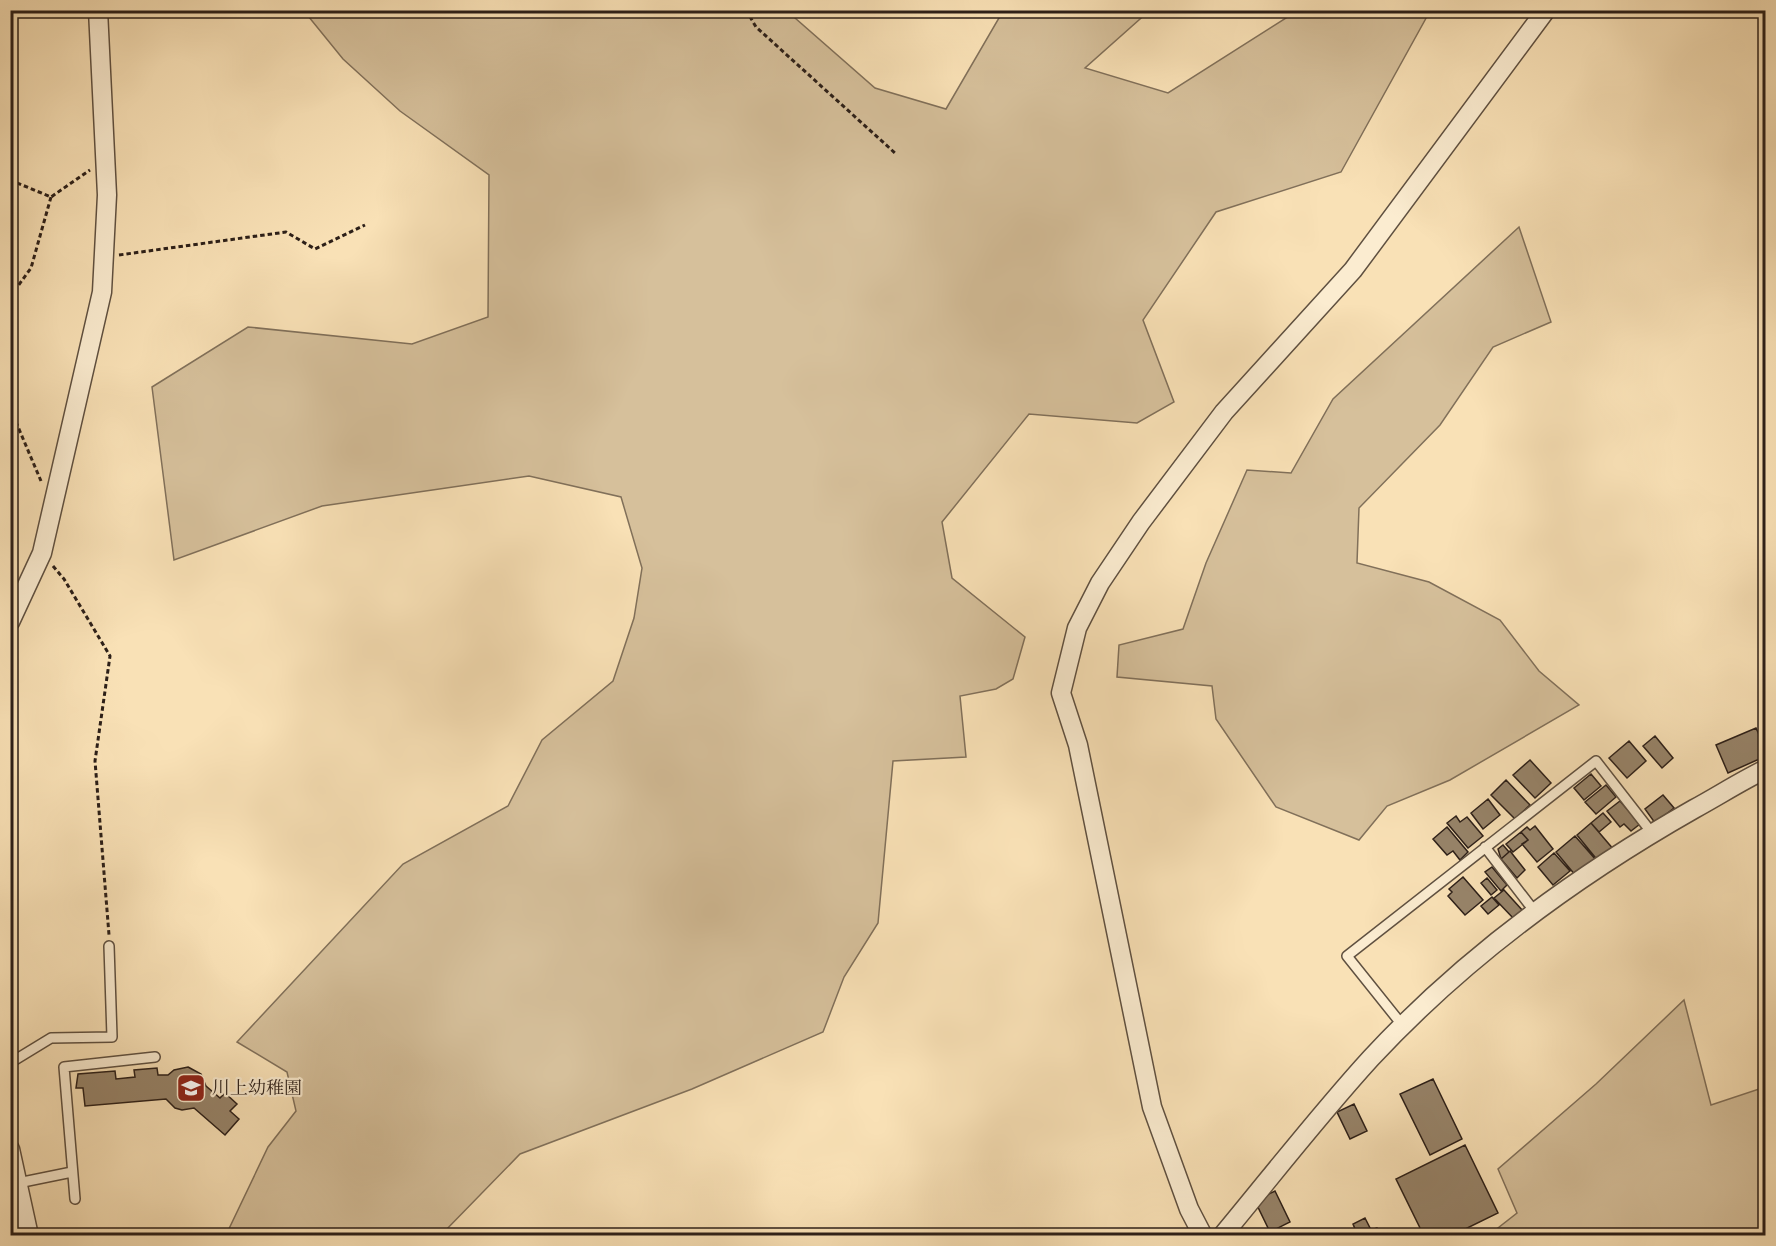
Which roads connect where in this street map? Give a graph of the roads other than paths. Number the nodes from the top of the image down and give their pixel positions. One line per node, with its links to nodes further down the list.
1 (98, 10): 3 (street)
2 (1546, 10): 17 (street)
3 (10, 622)
4 (1766, 769): 5 (street)
5 (1652, 833): 6 (lane); 7 (street)
6 (1485, 847): 7 (lane); 9 (lane)
7 (1536, 912): 9 (street)
8 (109, 946): 11 (lane)
9 (1403, 1026): 18 (street)
10 (155, 1057): 13 (lane)
11 (10, 1063)
12 (10, 1149): 14 (street)
13 (72, 1172): 14 (lane); 15 (lane)
14 (18, 1183): 16 (street)
15 (75, 1199)
16 (29, 1236)
17 (1203, 1236)
18 (1222, 1236)

